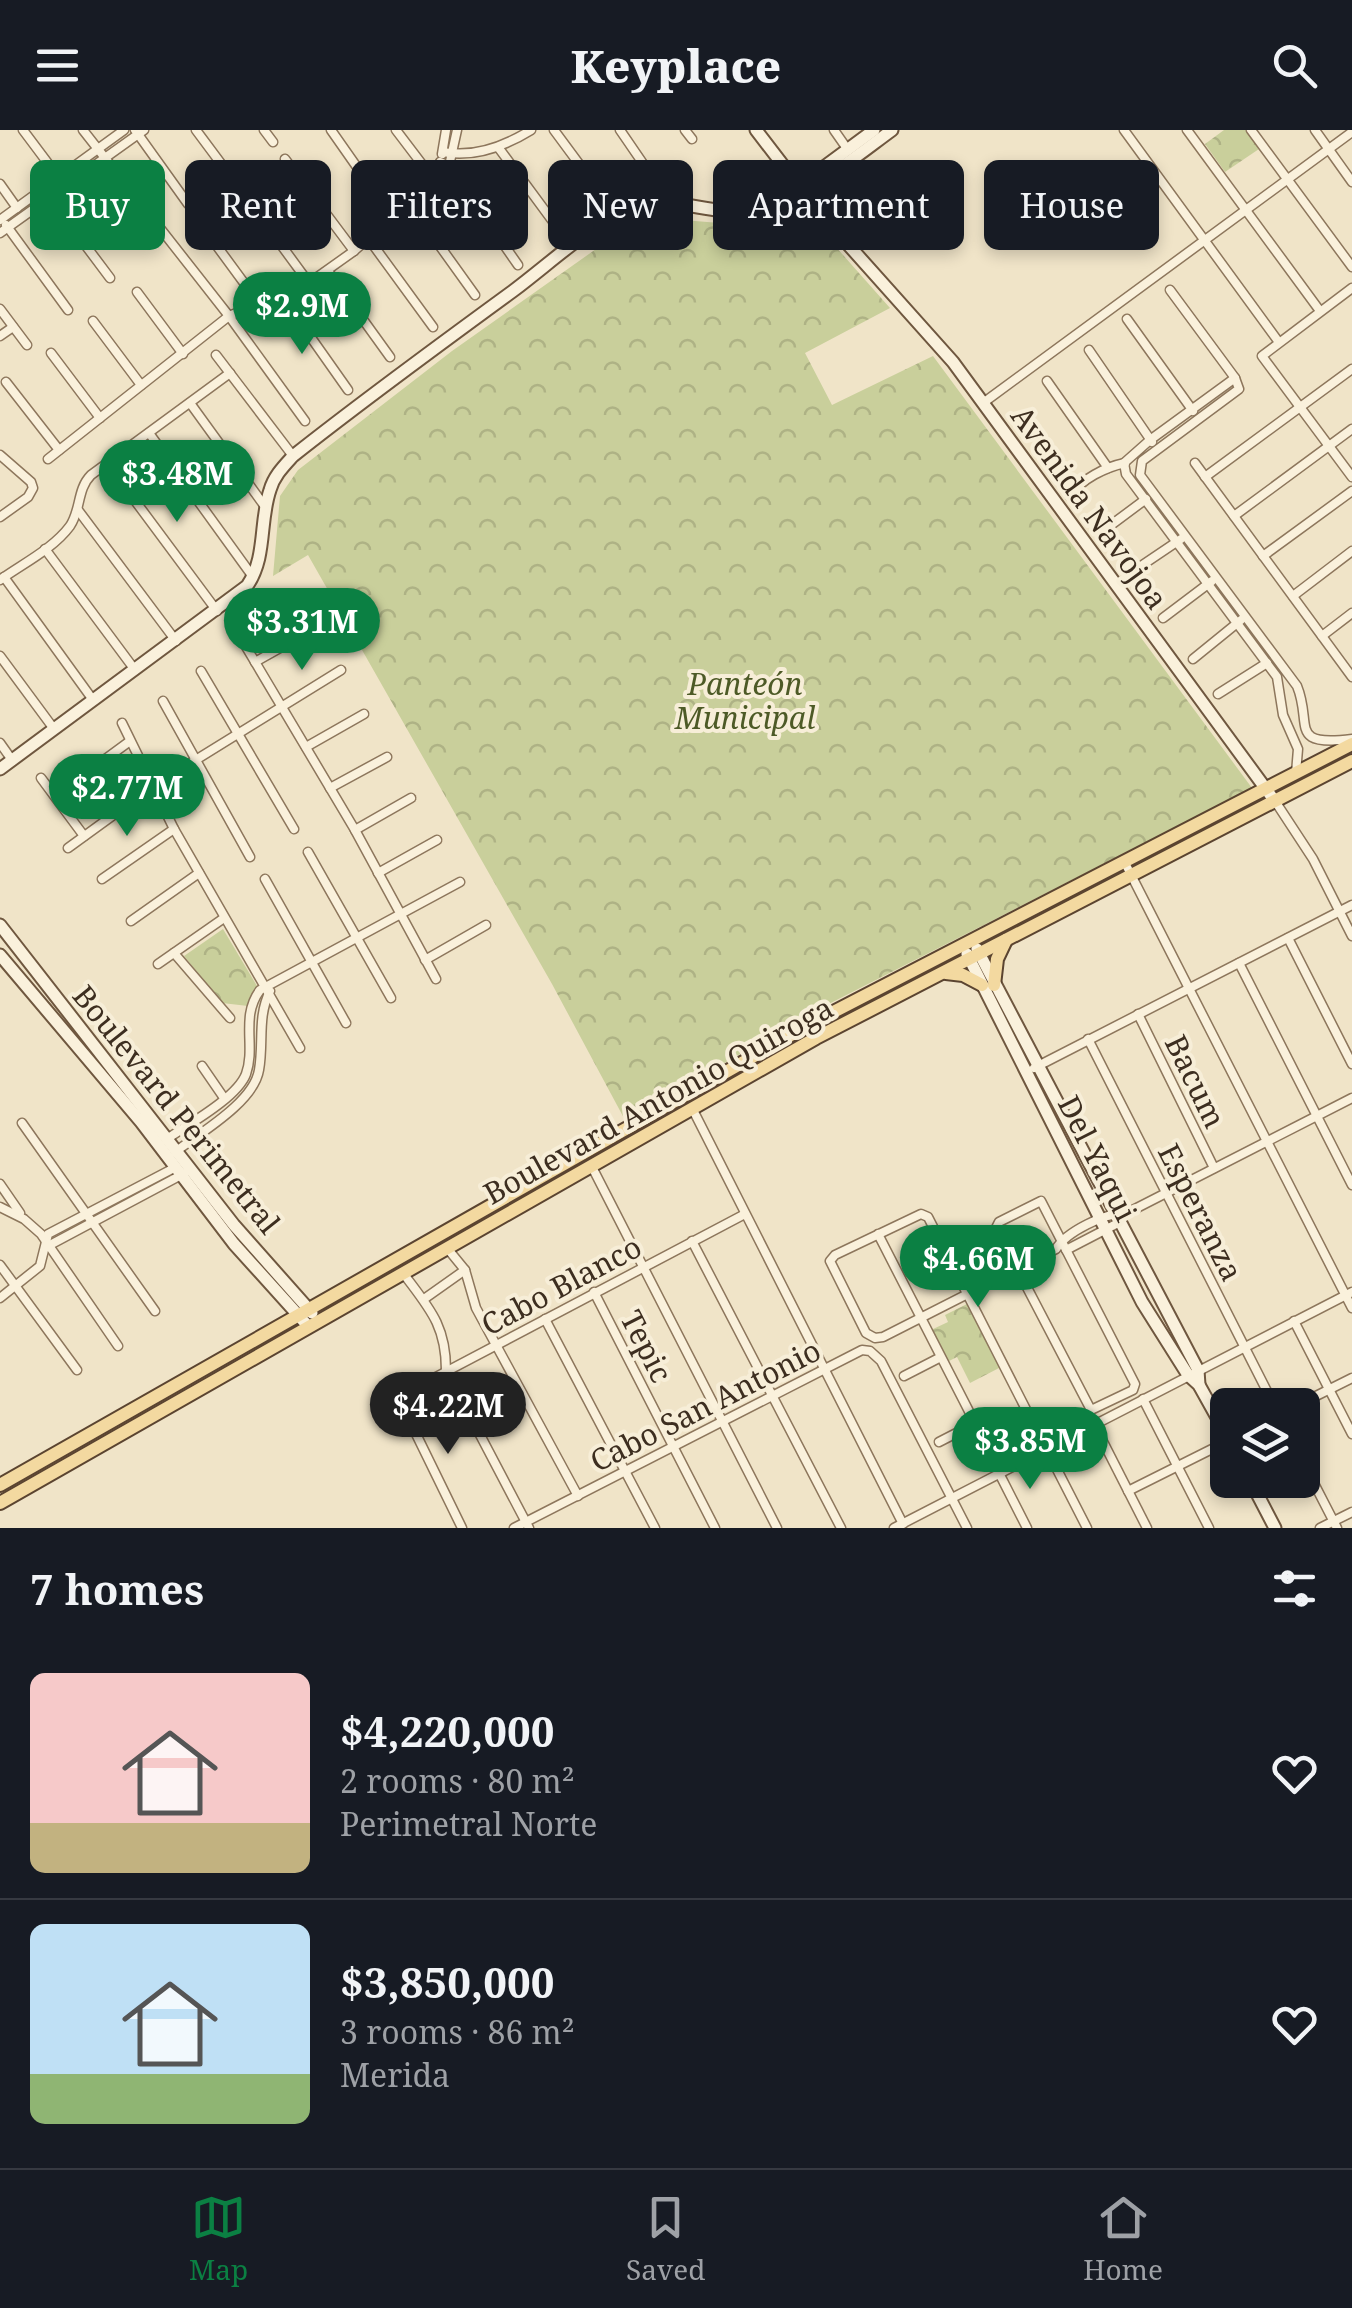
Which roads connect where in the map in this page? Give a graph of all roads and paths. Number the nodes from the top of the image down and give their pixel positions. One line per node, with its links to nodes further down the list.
1 (23, 130): 35 (street)
2 (83, 130): 29 (street)
3 (196, 130): 37 (street)
4 (264, 130): 27 (street)
5 (330, 130): 38 (street)
6 (396, 130): 39 (street)
7 (446, 130): 34 (street)
8 (457, 130): 34 (street)
9 (531, 130): 28 (street)
10 (554, 130): 40 (street)
11 (620, 130): 41 (street)
12 (685, 130): 25 (street)
13 (756, 130): 42 (street, Avenida Navojoa)
14 (834, 130): 31 (street)
15 (874, 130): 31 (street)
16 (892, 130): 31 (street)
17 (1142, 130): 24 (street)
18 (1187, 130): 52 (street)
19 (1250, 130): 45 (street)
20 (1315, 130): 30 (street)
21 (122, 131): 26 (street); 29 (street)
22 (139, 132): 26 (street); 49 (street)
23 (1352, 132): 30 (street)
24 (1128, 134): 58 (street)
25 (692, 139)
26 (128, 142): 32 (street)
27 (273, 142)
28 (498, 147): 34 (street); 54 (street)
29 (97, 149): 32 (street); 36 (street)
30 (1329, 150): 45 (street); 46 (street)
31 (851, 154): 43 (street); 44 (street)
32 (104, 159)
33 (284, 159): 65 (street)
34 (446, 159): 66 (street)
35 (46, 160)
36 (83, 160)
37 (218, 160)
38 (351, 160)
39 (422, 160)
40 (576, 160)
41 (640, 160)
42 (777, 160)
43 (842, 160)
44 (845, 160)
45 (1286, 180): 52 (street); 67 (street)
46 (1352, 182)
47 (0, 184): 51 (street)
48 (30, 198): 51 (street)
49 (185, 200)
50 (713, 207): 114 (street)
51 (17, 208): 55 (street)
52 (1246, 210): 58 (street); 79 (street)
53 (30, 212): 56 (street)
54 (548, 215)
55 (0, 220): 56 (street)
56 (4, 231): 78 (street)
57 (165, 237): 80 (street)
58 (1205, 240): 86 (street); 101 (street)
59 (89, 250): 69 (street)
60 (220, 250): 76 (street)
61 (285, 250): 70 (street)
62 (377, 250): 84 (street)
63 (443, 250): 75 (street)
64 (853, 250): 101 (street, Avenida Navojoa)
65 (354, 251): 68 (street)
66 (518, 266)
67 (1352, 267)
68 (328, 271): 70 (street); 92 (street)
69 (110, 278)
70 (310, 283): 74 (street)
71 (1352, 288): 79 (street)
72 (1170, 290): 95 (street)
73 (137, 292): 90 (street)
74 (281, 295): 76 (street); 99 (street)
75 (475, 295)
76 (258, 302): 80 (street)
77 (0, 308): 83 (street)
78 (68, 310)
79 (1320, 311): 86 (street)
80 (230, 316): 90 (street); 106 (street)
81 (1127, 319): 103 (street)
82 (93, 321): 98 (street)
83 (13, 327): 85 (street); 87 (street)
84 (433, 327)
85 (0, 336)
86 (1278, 341): 102 (street)
87 (26, 346)
88 (1089, 350): 109 (street)
89 (51, 353): 104 (street)
90 (183, 354): 98 (street)
91 (216, 354): 94 (street)
92 (390, 356)
93 (1352, 369): 102 (street)
94 (230, 372): 100 (street); 114 (street)
95 (1235, 378): 103 (street); 105 (street)
96 (1047, 381): 120 (street)
97 (6, 382): 112 (street)
98 (141, 386): 104 (street)
99 (348, 390)
100 (190, 402): 108 (street); 126 (street)
101 (983, 403): 179 (street, Avenida Navojoa)
102 (1300, 407): 110 (street); 121 (street)
103 (1192, 410): 105 (street); 109 (street)
104 (100, 418): 112 (street)
105 (1199, 419): 111 (street)
106 (305, 421)
107 (1352, 429): 110 (street)
108 (150, 433): 116 (street); 135 (street)
109 (1150, 440): 111 (street); 117 (street)
110 (1329, 445): 122 (street); 128 (street)
111 (1158, 449): 119 (street)
112 (59, 450): 115 (street)
113 (0, 455): 129 (street)
114 (292, 456): 126 (street)
115 (48, 460)
116 (107, 463): 127 (street); 140 (street)
117 (1124, 463): 119 (street); 120 (street); 125 (street)
118 (1195, 463): 121 (street)
119 (1139, 464): 125 (street)
120 (1108, 468): 124 (street)
121 (1205, 477): 128 (street)
122 (1352, 477)
123 (1352, 492): 134 (street)
124 (1070, 496)
125 (1149, 497): 130 (street); 131 (street)
126 (267, 509): 135 (street)
127 (78, 510): 132 (street); 147 (street)
128 (1234, 516): 134 (street)
129 (0, 517)
130 (1101, 536)
131 (1181, 539): 136 (street); 138 (street)
132 (45, 548): 137 (street); 152 (street)
133 (1352, 551): 139 (street)
134 (1263, 556): 139 (street)
135 (253, 578): 140 (street)
136 (1132, 578)
137 (2, 579): 157 (street)
138 (1212, 580): 142 (street); 143 (street)
139 (1293, 596): 145 (street)
140 (217, 610): 147 (street)
141 (1352, 613): 145 (street)
142 (1163, 618)
143 (1241, 620): 149 (street); 150 (street)
144 (312, 630): 151 (street)
145 (1322, 636): 155 (street)
146 (242, 640): 151 (street)
147 (176, 641): 152 (street)
148 (0, 656): 162 (street)
149 (1193, 659)
150 (1271, 660): 156 (street); 164 (street); 166 (street)
151 (255, 662): 159 (street)
152 (135, 670): 157 (street)
153 (342, 670): 159 (street)
154 (201, 671): 163 (street)
155 (1351, 675)
156 (1218, 694)
157 (94, 700): 162 (street)
158 (163, 701): 172 (street)
159 (282, 708): 163 (street); 169 (street)
160 (364, 714): 169 (street)
161 (122, 724): 165 (street)
162 (54, 729): 171 (street)
163 (240, 734): 172 (street); 183 (street)
164 (1309, 736): 166 (street); 167 (street)
165 (130, 741): 177 (street); 180 (street)
166 (1296, 742): 175 (street)
167 (1352, 742): 175 (main road, Boulevard Antonio Quiroga)
168 (0, 743): 171 (street)
169 (306, 747): 178 (street)
170 (388, 757): 178 (street)
171 (12, 760): 174 (street)
172 (196, 761): 177 (street); 189 (street)
173 (1352, 761): 179 (main road, Boulevard Antonio Quiroga)
174 (0, 769)
175 (1296, 773): 179 (main road, Boulevard Antonio Quiroga)
176 (42, 778): 180 (street)
177 (152, 788): 182 (street); 185 (street)
178 (330, 788): 184 (street)
179 (1270, 794): 190 (main road, Boulevard Antonio Quiroga); 193 (main road, Boulevard Antonio Quiroga); 198 (street, Avenida Navojoa)
180 (55, 796): 185 (street)
181 (411, 798): 184 (street)
182 (174, 829): 191 (street); 195 (street)
183 (294, 829)
184 (354, 830): 192 (street)
185 (84, 836): 187 (street)
186 (438, 840): 192 (street)
187 (68, 848)
188 (308, 852): 205 (street)
189 (250, 857)
190 (1124, 861): 193 (street); 209 (main road, Boulevard Antonio Quiroga)
191 (199, 873): 200 (street); 201 (street)
192 (378, 873): 199 (street)
193 (1131, 876): 208 (main road, Boulevard Antonio Quiroga); 219 (street)
194 (265, 879): 213 (street)
195 (102, 880)
196 (460, 882): 199 (street)
197 (1352, 905): 198 (street)
198 (1339, 912): 204 (street, Avenida Navojoa); 206 (street)
199 (400, 913): 205 (street); 212 (street)
200 (224, 918): 211 (street); 220 (street)
201 (131, 921)
202 (0, 925): 207 (street, Boulevard Perimetral)
203 (486, 925): 212 (street)
204 (1352, 936)
205 (356, 938): 213 (street); 221 (street)
206 (1288, 938): 214 (street); 229 (street)
207 (10, 939): 210 (street); 233 (street, Boulevard Perimetral)
208 (1006, 940): 209 (main road, Boulevard Antonio Quiroga); 218 (main road)
209 (972, 950): 216 (main road, Boulevard Antonio Quiroga); 218 (street, Del Yaqui); 238 (main road, Boulevard Antonio Quiroga)
210 (0, 952): 232 (street, Boulevard Perimetral)
211 (174, 953): 215 (street); 223 (street)
212 (426, 960): 217 (street)
213 (311, 962): 220 (street); 224 (street)
214 (1239, 962): 219 (street); 242 (street)
215 (158, 964)
216 (939, 974): 218 (main road); 240 (main road, Boulevard Antonio Quiroga)
217 (436, 978)
218 (988, 985): 231 (street, Del Yaqui); 234 (street, Del Yaqui)
219 (1188, 990): 222 (street); 246 (street)
220 (266, 991): 225 (street); 226 (street); 228 (street)
221 (391, 998)
222 (1138, 1014): 227 (street); 249 (street, Bacum)
223 (230, 1018)
224 (346, 1024)
225 (248, 1036): 226 (street); 235 (street)
226 (260, 1036): 236 (street)
227 (1088, 1040): 231 (street); 252 (street, Esperanza)
228 (300, 1048)
229 (1352, 1064)
230 (202, 1066): 237 (street)
231 (1038, 1066): 234 (street); 257 (street, Del Yaqui)
232 (99, 1071): 233 (street); 245 (street, Boulevard Perimetral)
233 (117, 1072): 245 (street, Boulevard Perimetral)
234 (1026, 1072): 260 (street, Del Yaqui)
235 (240, 1084): 236 (street); 237 (street)
236 (250, 1092): 243 (street)
237 (222, 1095): 241 (street)
238 (683, 1096): 240 (street); 282 (main road, Boulevard Antonio Quiroga)
239 (1352, 1098): 242 (street)
240 (693, 1109): 248 (main road, Boulevard Antonio Quiroga); 256 (street)
241 (206, 1112): 243 (street); 245 (street)
242 (1316, 1116): 246 (street); 251 (street)
243 (214, 1122): 247 (street)
244 (22, 1124): 258 (street)
245 (164, 1142): 247 (street, Boulevard Perimetral)
246 (1265, 1142): 249 (street); 277 (street)
247 (180, 1164): 253 (street); 254 (street); 282 (street, Boulevard Perimetral)
248 (591, 1165): 267 (main road, Boulevard Antonio Quiroga); 270 (street)
249 (1214, 1168): 252 (street)
250 (0, 1184): 259 (street)
251 (1352, 1185)
252 (1165, 1193): 257 (street); 289 (street, Esperanza)
253 (119, 1197): 254 (street); 258 (street)
254 (124, 1206): 258 (street)
255 (0, 1207): 259 (street)
256 (745, 1214): 264 (street, Cabo Blanco); 291 (street)
257 (1120, 1216): 260 (street); 294 (street, Del Yaqui)
258 (89, 1218): 265 (street); 281 (street)
259 (24, 1219): 265 (street)
260 (1104, 1224): 262 (street); 266 (street); 294 (street, Del Yaqui)
261 (878, 1234): 276 (street); 284 (street); 284 (street)
262 (1072, 1234): 263 (street); 266 (street)
263 (1061, 1240): 268 (street); 272 (street)
264 (692, 1241): 270 (street, Cabo Blanco); 300 (street)
265 (46, 1245): 274 (street); 288 (street)
266 (1077, 1245): 268 (street)
267 (447, 1248): 271 (street); 273 (main road, Boulevard Antonio Quiroga)
268 (1061, 1250): 272 (street); 272 (street)
269 (0, 1264): 274 (street)
270 (642, 1268): 275 (street, Cabo Blanco); 303 (street)
271 (465, 1270): 279 (street); 287 (street)
272 (1016, 1270): 276 (street)
273 (403, 1273): 279 (street); 286 (main road, Boulevard Antonio Quiroga)
274 (16, 1287): 278 (street); 292 (street)
275 (594, 1292): 283 (street, Cabo Blanco); 308 (street, Tepic)
276 (967, 1294): 284 (street); 304 (street)
277 (1349, 1294): 280 (street); 285 (street)
278 (0, 1298)
279 (424, 1300): 293 (street)
280 (1352, 1308)
281 (155, 1311)
282 (303, 1311): 286 (street, Boulevard Perimetral); 314 (main road, Boulevard Antonio Quiroga)
283 (545, 1319): 287 (street, Cabo Blanco); 312 (street)
284 (920, 1320): 290 (street)
285 (1294, 1321): 289 (street); 298 (street)
286 (312, 1324): 320 (main road, Boulevard Antonio Quiroga)
287 (497, 1344): 293 (street, Cabo Blanco); 317 (street)
288 (118, 1346)
289 (1244, 1346): 294 (street); 297 (street, Esperanza)
290 (939, 1358): 295 (street); 304 (street)
291 (824, 1369): 300 (street, Cabo San Antonio); 318 (street, Cabo San Antonio); 324 (street)
292 (77, 1370)
293 (446, 1370): 323 (street); 325 (street, Cabo Blanco)
294 (1193, 1372): 301 (street); 302 (street, Del Yaqui)
295 (904, 1376)
296 (1352, 1378): 298 (street)
297 (1265, 1388)
298 (1330, 1390): 299 (street); 306 (street)
299 (1320, 1395)
300 (772, 1396): 303 (street, Cabo San Antonio); 330 (street)
301 (1143, 1398): 305 (street); 311 (street)
302 (1210, 1404)
303 (721, 1421): 308 (street, Cabo San Antonio); 329 (street)
304 (974, 1424): 307 (street)
305 (1094, 1424): 309 (street); 315 (street)
306 (1352, 1434)
307 (939, 1442)
308 (674, 1447): 312 (street, Cabo San Antonio); 328 (street, Tepic)
309 (1046, 1448): 313 (street); 333 (street)
310 (1210, 1449): 311 (street)
311 (1178, 1466): 315 (street); 335 (street)
312 (626, 1472): 317 (street, Cabo San Antonio); 327 (street)
313 (999, 1472): 318 (street); 332 (street)
314 (0, 1486)
315 (1128, 1491): 334 (street)
316 (1320, 1494): 322 (street)
317 (578, 1496): 323 (street, Cabo San Antonio)
318 (952, 1498): 324 (street); 331 (street)
319 (1259, 1498): 336 (street)
320 (0, 1503)
321 (1352, 1512): 322 (street)
322 (1336, 1524): 337 (street)
323 (528, 1525): 326 (street, Cabo San Antonio)
324 (900, 1526)
325 (462, 1528)
326 (514, 1528)
327 (656, 1528)
328 (715, 1528)
329 (777, 1528)
330 (841, 1528)
331 (967, 1528)
332 (1028, 1528)
333 (1087, 1528)
334 (1147, 1528)
335 (1209, 1528)
336 (1275, 1528)
337 (1320, 1528)

